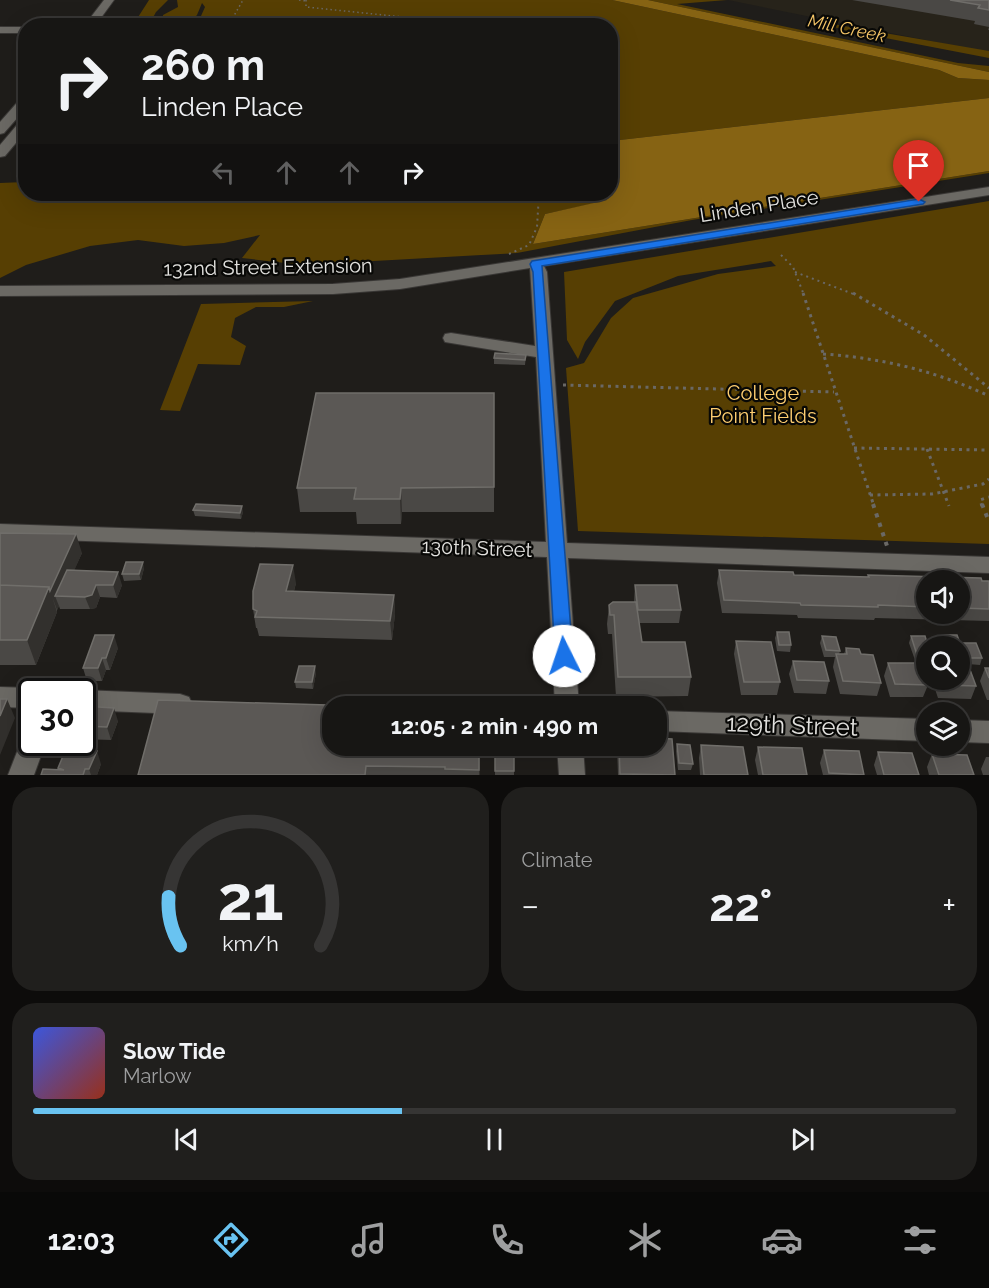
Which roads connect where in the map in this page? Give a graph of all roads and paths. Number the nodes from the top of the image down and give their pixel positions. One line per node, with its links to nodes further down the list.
1 (110, 0): 6 (street)
2 (122, 0): 7 (street)
3 (243, 0): 8 (path)
4 (299, 0): 5 (path)
5 (306, 1): 9 (path)
6 (95, 18)
7 (108, 18)
8 (233, 18)
9 (408, 18)
10 (0, 30): 11 (street)
11 (18, 30)
12 (18, 109): 13 (street)
13 (0, 130)
14 (18, 132): 15 (street)
15 (0, 153)
16 (989, 191): 20 (street, Linden Place)
17 (539, 201): 19 (path)
18 (781, 255): 21 (path)
19 (501, 257)
20 (536, 264): 22 (street, 132nd Street Extension); 24 (street)
21 (795, 272): 25 (path); 27 (path)
22 (0, 291)
23 (451, 338): 24 (street)
24 (544, 352): 41 (street)
25 (822, 354): 28 (path); 29 (path)
26 (563, 385): 28 (path)
27 (989, 388)
28 (835, 392): 30 (path)
29 (989, 396)
30 (854, 448): 31 (path); 35 (path)
31 (927, 449): 32 (path); 34 (path)
32 (989, 450)
33 (989, 479): 34 (path)
34 (944, 492): 35 (path); 37 (path)
35 (870, 495): 40 (path)
36 (989, 497): 38 (path)
37 (949, 506)
38 (989, 522)
39 (0, 531): 41 (street, 130th Street)
40 (886, 546)
41 (557, 550): 42 (street, 130th Street); 43 (street)
42 (989, 565)
43 (566, 696)
44 (0, 697): 45 (street)
45 (18, 698)
46 (96, 701): 47 (street)
47 (202, 705)
48 (667, 721): 49 (street, 129th Street)
49 (916, 730)
50 (970, 731): 51 (street)
51 (989, 732)
52 (28, 756): 54 (street)
53 (571, 756): 55 (street)
54 (21, 775)
55 (572, 775)

